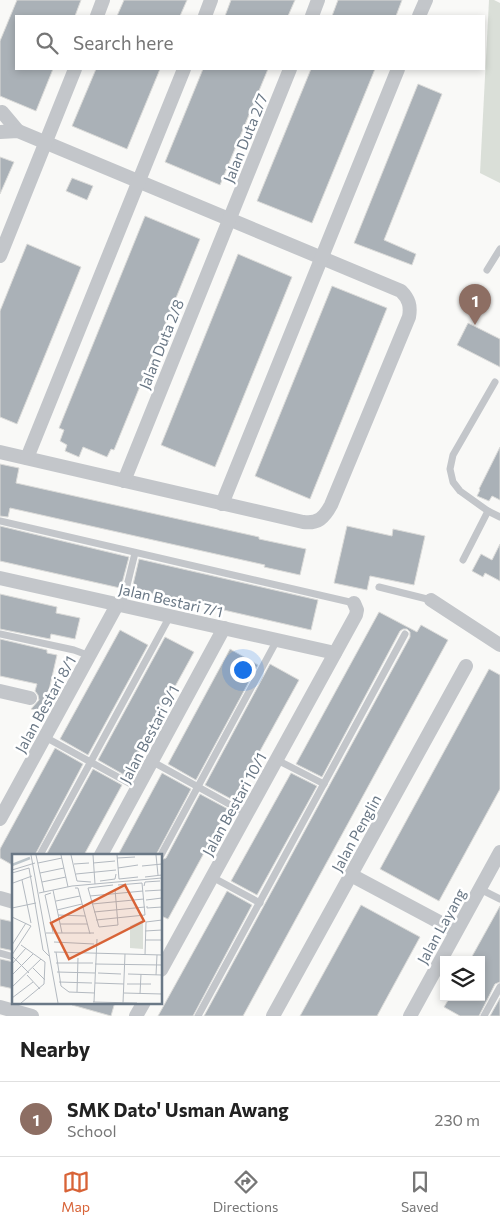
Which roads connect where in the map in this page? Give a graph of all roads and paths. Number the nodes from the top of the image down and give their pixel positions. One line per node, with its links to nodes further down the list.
1 (103, 0): 5 (street)
2 (211, 0): 6 (street)
3 (318, 0): 7 (street)
4 (426, 0): 8 (street)
5 (96, 15)
6 (204, 15)
7 (312, 15)
8 (419, 15)
9 (75, 70): 16 (street)
10 (184, 70): 17 (street)
11 (290, 70): 18 (street, Jalan Duta 2/7)
12 (398, 70): 21 (street)
13 (2, 112): 14 (street)
14 (18, 131): 15 (street); 16 (street)
15 (0, 132)
16 (46, 143): 17 (street); 20 (street)
17 (139, 182): 18 (street); 25 (street)
18 (229, 219): 21 (street); 26 (street, Jalan Duta 2/8)
19 (500, 249): 22 (lane)
20 (0, 256)
21 (322, 258): 27 (street); 27 (street)
22 (487, 270)
23 (495, 382): 28 (lane)
24 (0, 452): 25 (street)
25 (27, 458): 26 (street)
26 (124, 481): 27 (street)
27 (222, 504)
28 (488, 510): 29 (lane); 32 (lane)
29 (500, 516)
30 (0, 521): 31 (lane)
31 (135, 552): 36 (lane); 37 (lane)
32 (463, 560)
33 (0, 578): 37 (street, Jalan Bestari 7/1)
34 (379, 587): 35 (lane)
35 (431, 600): 43 (street)
36 (354, 603): 44 (street, Jalan Bestari 10/1)
37 (120, 605): 38 (street, Jalan Bestari 7/1); 45 (street, Jalan Bestari 8/1)
38 (170, 616): 39 (street, Jalan Bestari 7/1); 51 (lane)
39 (224, 628): 42 (street, Jalan Bestari 7/1); 52 (street, Jalan Bestari 9/1)
40 (0, 634): 45 (lane)
41 (405, 634): 53 (lane)
42 (277, 640): 44 (street, Jalan Bestari 7/1); 54 (lane)
43 (500, 644)
44 (335, 654): 50 (street, Jalan Bestari 10/1)
45 (90, 656): 49 (street, Jalan Bestari 8/1)
46 (466, 666): 62 (street, Jalan Penglin)
47 (0, 691): 48 (street)
48 (30, 698)
49 (45, 737): 51 (lane); 57 (street, Jalan Bestari 8/1)
50 (277, 760): 53 (lane); 56 (street, Jalan Bestari 10/1)
51 (90, 761): 55 (lane); 59 (lane)
52 (153, 762): 54 (lane); 55 (street, Jalan Bestari 9/1)
53 (324, 784): 66 (lane)
54 (197, 787): 56 (lane); 61 (lane)
55 (138, 788): 60 (street, Jalan Bestari 9/1)
56 (247, 814): 63 (street, Jalan Bestari 10/1)
57 (0, 819)
58 (500, 852): 64 (street, Jalan Layang)
59 (41, 854)
60 (102, 854)
61 (162, 854)
62 (351, 875): 67 (street); 76 (street, Jalan Penglin)
63 (212, 877): 66 (lane); 68 (street, Jalan Bestari 10/1)
64 (480, 889): 65 (lane); 67 (street, Jalan Layang)
65 (500, 899)
66 (260, 903): 75 (lane)
67 (456, 931): 77 (street, Jalan Layang)
68 (168, 943): 69 (street, Jalan Bestari 10/1)
69 (162, 966)
70 (500, 987): 78 (lane)
71 (143, 1004): 74 (street)
72 (0, 1007): 73 (street)
73 (32, 1016)
74 (136, 1016)
75 (198, 1016)
76 (273, 1016)
77 (410, 1016)
78 (484, 1016)

